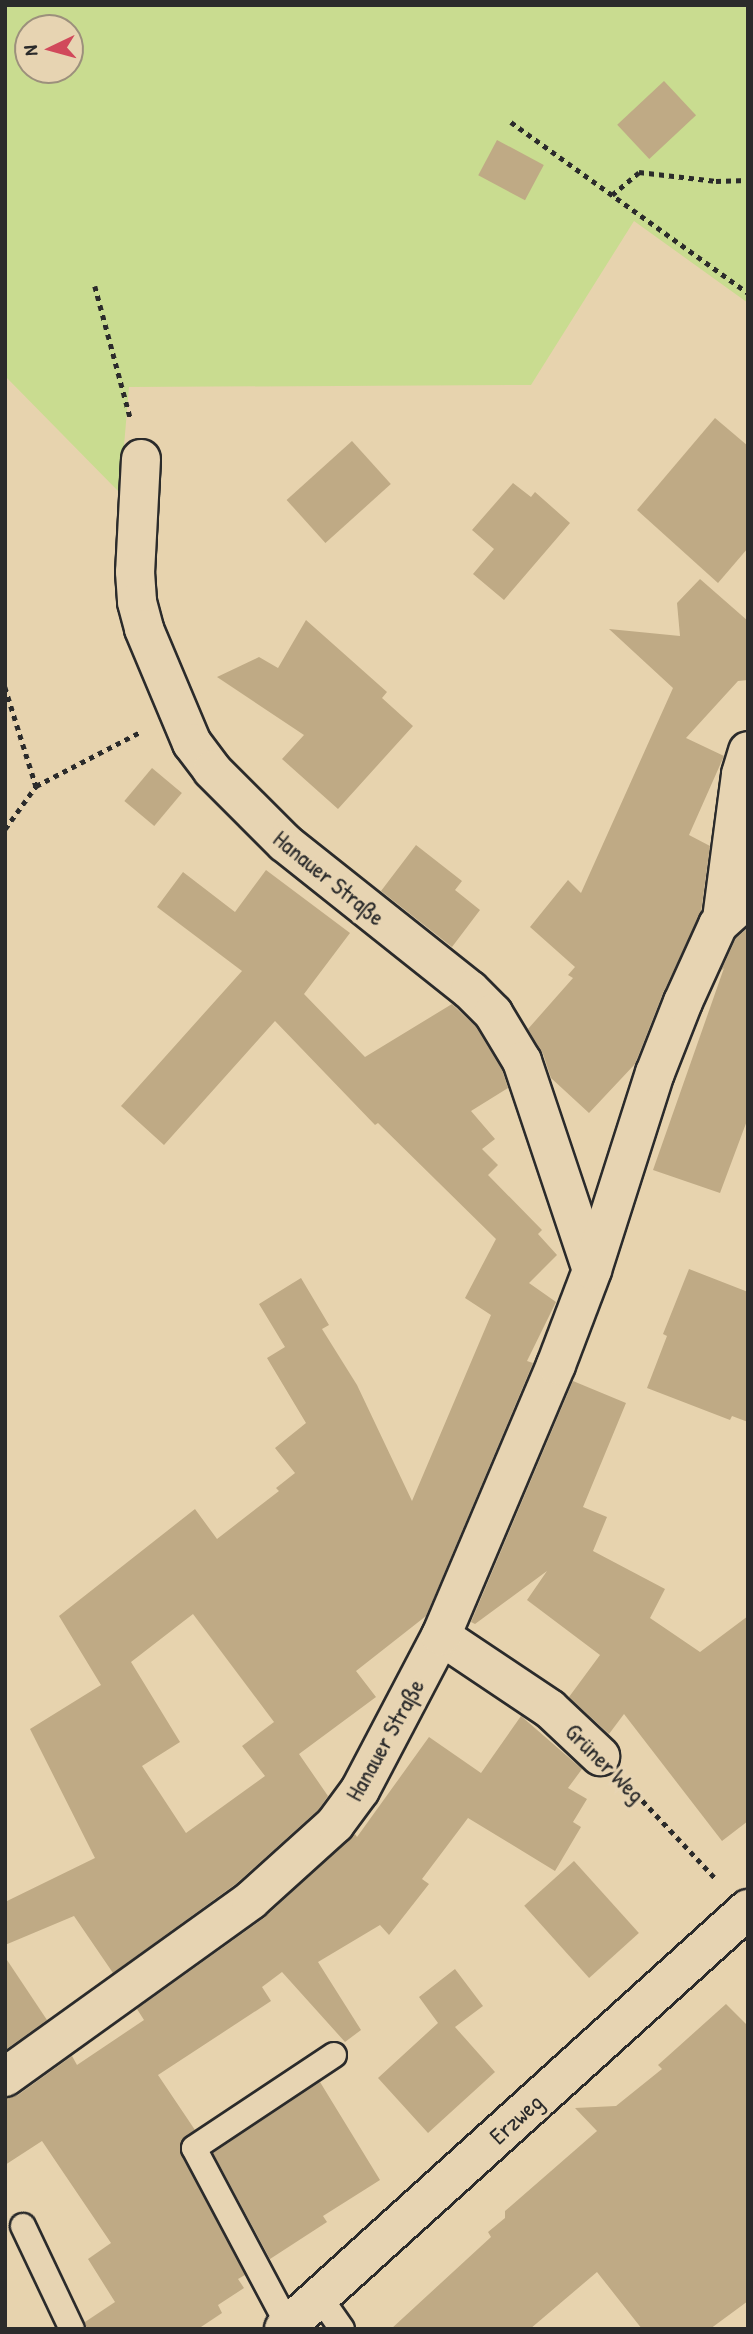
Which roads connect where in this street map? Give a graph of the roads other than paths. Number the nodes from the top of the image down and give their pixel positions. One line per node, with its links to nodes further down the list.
1 (141, 459): 4 (street, Hanauer Straße)
2 (748, 751): 3 (street, Hanauer Straße)
3 (735, 909): 4 (street, Hanauer Straße)
4 (592, 1270): 5 (street, Hanauer Straße)
5 (441, 1636): 6 (street, Grüner Weg); 9 (street, Hanauer Straße)
6 (600, 1756)
7 (747, 1911): 11 (street, Erzweg)
8 (334, 2055): 12 (lane)
9 (5, 2077)
10 (23, 2226): 13 (lane)
11 (319, 2296): 12 (street, Erzweg); 14 (lane)
12 (286, 2327)
13 (72, 2329)
14 (342, 2329)

